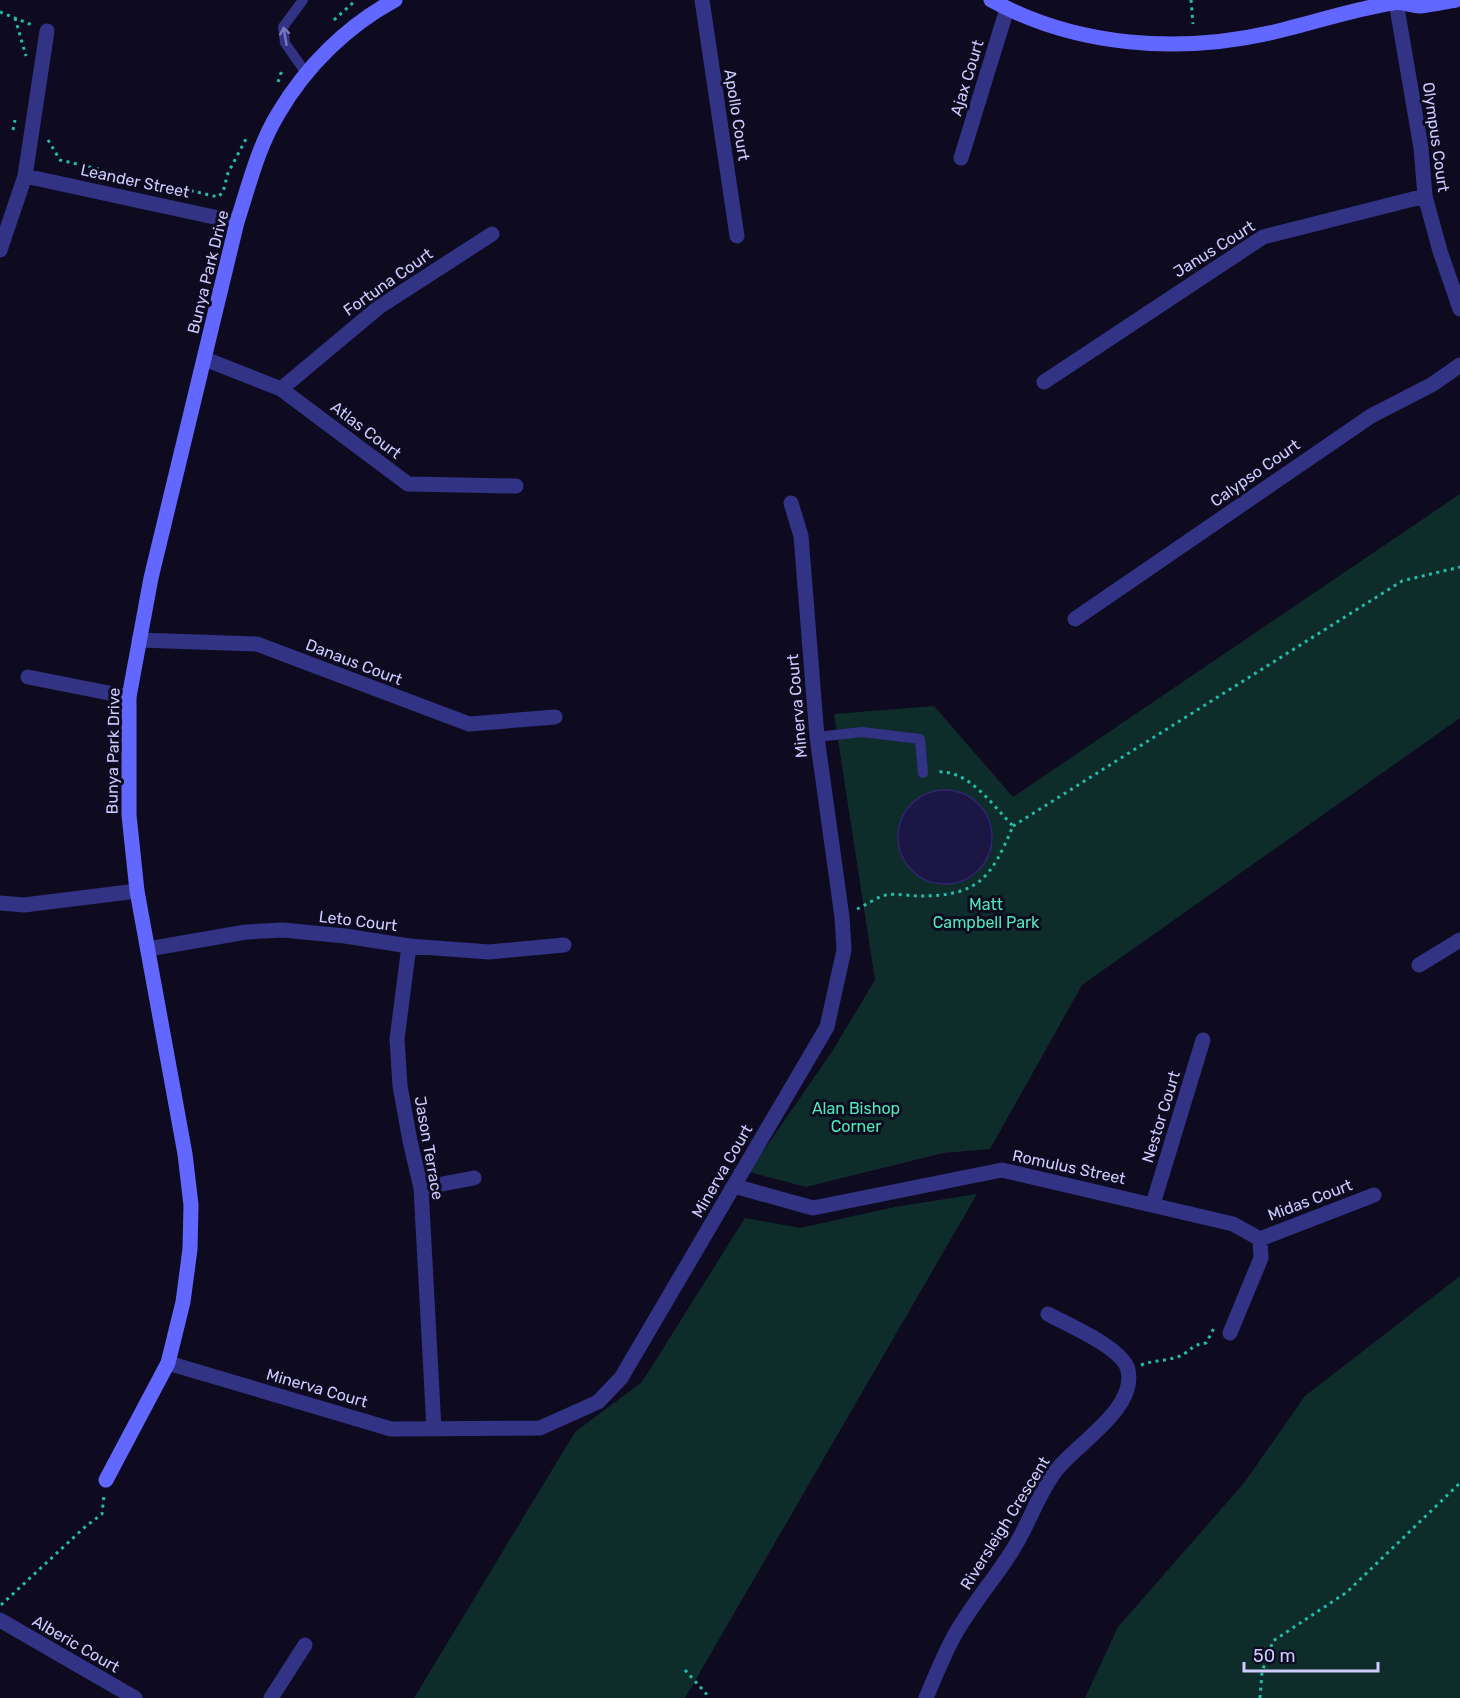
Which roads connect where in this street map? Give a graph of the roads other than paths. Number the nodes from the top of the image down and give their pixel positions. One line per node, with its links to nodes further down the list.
1 (303, 0): 10 (lane, one-way to 1)
2 (396, 0): 7 (street, Bunya Park Drive)
3 (702, 0): 16 (street, Apollo Court)
4 (991, 0): 8 (street)
5 (1456, 0): 6 (street)
6 (1397, 1): 8 (street); 13 (street, Olympus Court)
7 (377, 4): 10 (street, Bunya Park Drive)
8 (1007, 9): 11 (street, Ajax Court)
9 (47, 31): 12 (street)
10 (306, 73): 14 (street, Bunya Park Drive)
11 (961, 158)
12 (24, 176): 14 (street, Leander Street); 17 (street)
13 (1425, 196): 18 (street, Olympus Court); 21 (street, Janus Court)
14 (237, 222): 19 (street, Bunya Park Drive)
15 (492, 234): 22 (street, Fortuna Court)
16 (737, 236)
17 (0, 250)
18 (1460, 309)
19 (205, 359): 22 (street, Atlas Court); 26 (street, Bunya Park Drive)
20 (1460, 365): 25 (street, Calypso Court)
21 (1044, 382)
22 (281, 389): 23 (street, Atlas Court)
23 (516, 486)
24 (791, 503): 30 (street, Minerva Court)
25 (1075, 619)
26 (139, 640): 28 (street, Bunya Park Drive); 29 (street, Danaus Court)
27 (28, 677): 28 (street)
28 (129, 697): 32 (street, Bunya Park Drive)
29 (555, 717)
30 (817, 737): 31 (lane); 41 (street, Minerva Court)
31 (923, 773)
32 (137, 891): 33 (street); 37 (street, Bunya Park Drive)
33 (0, 903)
34 (1460, 940): 38 (street)
35 (564, 945): 36 (street, Leto Court)
36 (409, 946): 37 (street, Leto Court); 42 (street, Jason Terrace)
37 (148, 949): 48 (street, Bunya Park Drive)
38 (1419, 965)
39 (1203, 1040): 44 (street, Nestor Court)
40 (474, 1178): 42 (street)
41 (734, 1186): 44 (street, Romulus Street); 49 (street, Minerva Court)
42 (421, 1188): 49 (street, Jason Terrace)
43 (1374, 1195): 45 (street, Midas Court)
44 (1153, 1204): 45 (street, Romulus Street)
45 (1260, 1239): 47 (street)
46 (1048, 1314): 55 (street, Riversleigh Crescent)
47 (1230, 1333)
48 (168, 1363): 49 (street, Minerva Court); 50 (street, Bunya Park Drive)
49 (434, 1429)
50 (106, 1480)
51 (0, 1620): 53 (street, Alberic Court)
52 (305, 1645): 54 (street)
53 (135, 1698)
54 (271, 1698)
55 (926, 1698)

